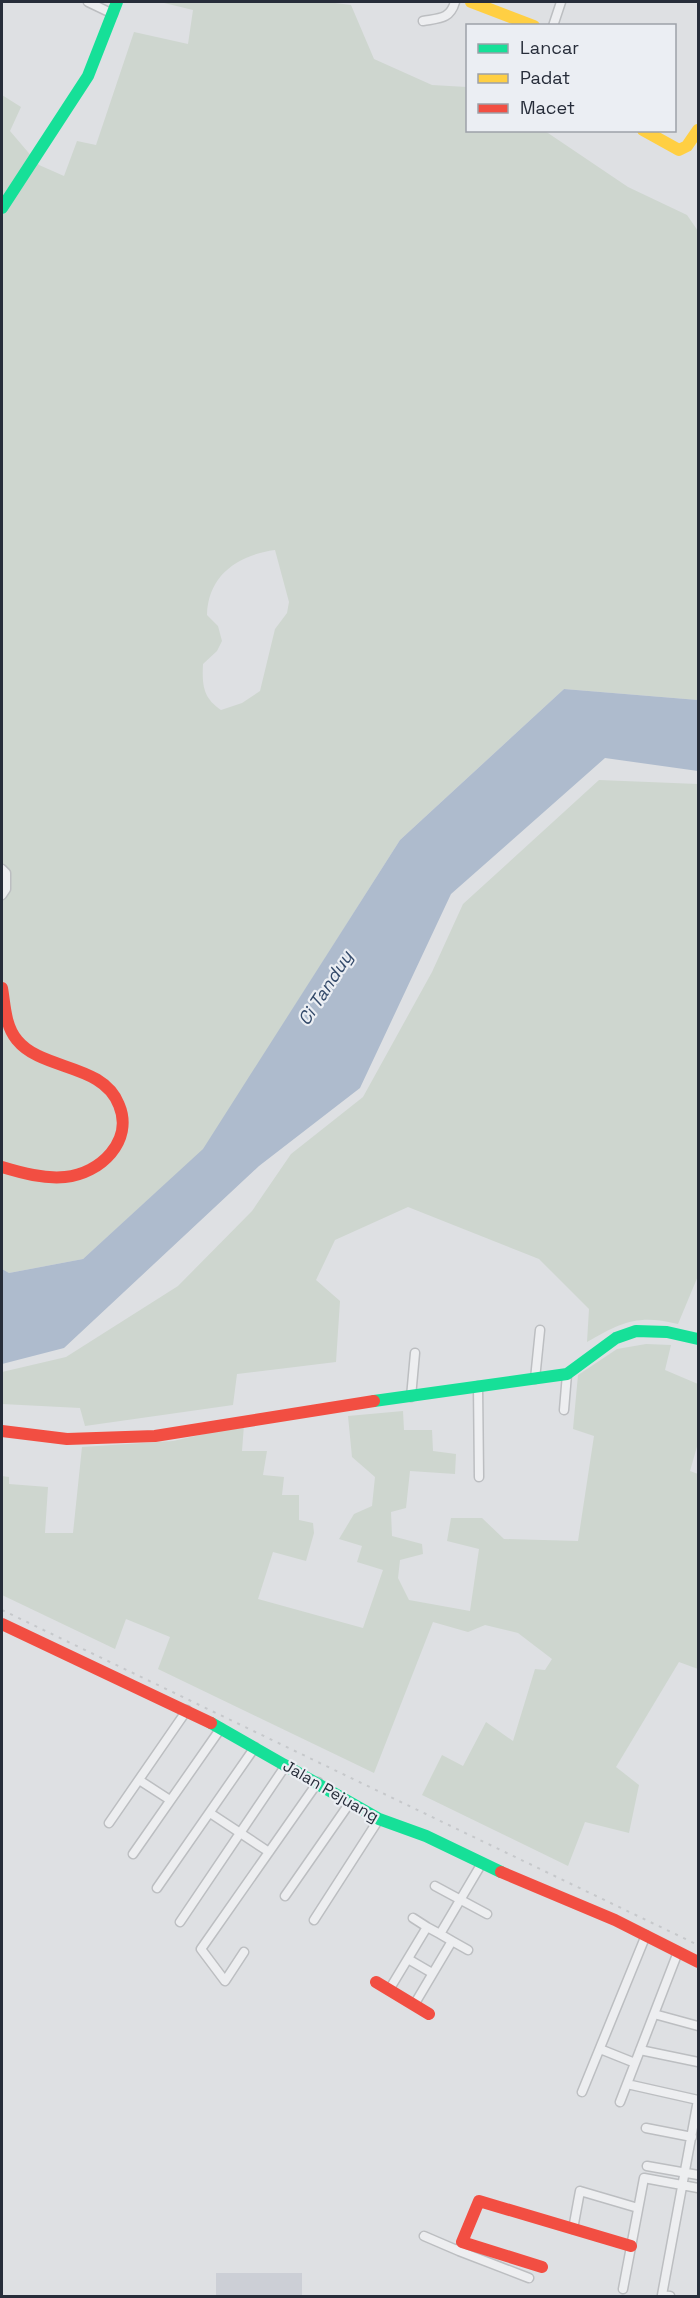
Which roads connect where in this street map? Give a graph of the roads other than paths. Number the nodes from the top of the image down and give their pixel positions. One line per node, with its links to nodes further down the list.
1 (88, 2): 6 (street)
2 (117, 2): 6 (street)
3 (455, 2): 7 (street)
4 (471, 2): 8 (street)
5 (561, 2): 9 (street)
6 (113, 14): 12 (street)
7 (423, 21)
8 (529, 24)
9 (555, 24)
10 (699, 130): 11 (street)
11 (647, 132)
12 (2, 208)
13 (2, 869): 14 (street)
14 (2, 895)
15 (2, 988): 16 (street)
16 (2, 1167)
17 (540, 1330): 21 (street)
18 (699, 1339): 20 (street)
19 (415, 1353): 23 (street)
20 (567, 1374): 21 (street); 24 (street)
21 (535, 1379): 22 (street)
22 (478, 1386): 23 (street); 26 (street)
23 (411, 1397): 25 (street)
24 (564, 1410)
25 (2, 1431)
26 (479, 1477)
27 (2, 1624): 28 (street, Jalan Pejuang)
28 (187, 1710): 29 (street, Jalan Pejuang); 32 (street)
29 (221, 1728): 30 (street, Jalan Pejuang); 34 (street)
30 (255, 1747): 31 (street, Jalan Pejuang); 36 (street)
31 (286, 1766): 33 (street, Jalan Pejuang); 39 (street)
32 (139, 1780): 34 (street); 38 (street)
33 (318, 1782): 35 (street, Jalan Pejuang); 40 (street)
34 (170, 1800): 41 (street)
35 (349, 1804): 37 (street, Jalan Pejuang); 45 (street)
36 (210, 1813): 39 (street); 44 (street)
37 (379, 1819): 42 (street, Jalan Pejuang); 49 (street)
38 (109, 1823)
39 (239, 1832): 40 (street); 50 (street)
40 (269, 1852): 56 (street)
41 (133, 1854)
42 (482, 1863): 46 (street); 53 (street, Jalan Pejuang)
43 (435, 1887): 46 (street)
44 (157, 1888)
45 (285, 1896)
46 (460, 1900): 47 (street); 52 (street)
47 (487, 1914)
48 (413, 1918): 51 (street)
49 (314, 1920)
50 (180, 1922)
51 (427, 1927): 52 (street); 58 (street)
52 (440, 1934): 54 (street)
53 (646, 1935): 57 (street, Jalan Pejuang); 67 (street)
54 (452, 1941): 55 (street); 60 (street)
55 (468, 1950)
56 (244, 1952)
57 (678, 1952): 59 (street, Jalan Pejuang); 65 (street)
58 (408, 1959): 60 (street); 62 (street)
59 (699, 1962)
60 (432, 1973): 63 (street)
61 (376, 1982): 62 (street)
62 (389, 1990): 63 (street)
63 (414, 2005): 64 (street)
64 (429, 2014)
65 (654, 2014): 66 (street); 68 (street)
66 (699, 2026)
67 (600, 2049): 70 (street); 72 (street)
68 (640, 2050): 69 (street); 70 (street)
69 (699, 2062)
70 (635, 2063): 71 (street)
71 (627, 2084): 73 (street); 74 (street)
72 (582, 2092)
73 (698, 2100): 76 (street)
74 (620, 2102)
75 (646, 2128): 76 (street)
76 (692, 2137): 78 (street)
77 (647, 2166): 78 (street)
78 (685, 2173): 79 (street); 80 (street)
79 (699, 2175)
80 (682, 2185): 81 (street); 82 (street); 90 (street)
81 (699, 2188)
82 (638, 2208): 83 (street); 86 (street)
83 (573, 2229): 85 (street); 86 (street)
84 (424, 2236): 85 (street)
85 (460, 2246): 87 (street); 88 (street)
86 (631, 2246): 89 (street)
87 (542, 2267)
88 (529, 2278)
89 (623, 2289)
90 (670, 2296)

